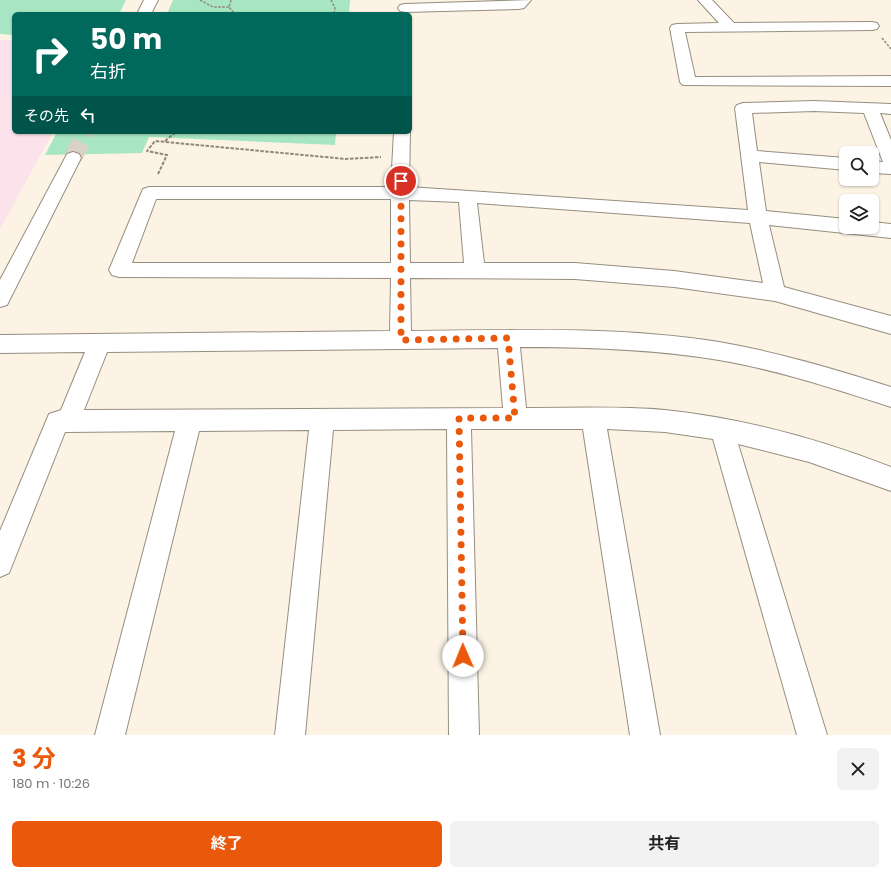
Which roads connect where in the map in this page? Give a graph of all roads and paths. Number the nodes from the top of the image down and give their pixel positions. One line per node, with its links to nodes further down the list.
1 (151, 0): 9 (street)
2 (200, 0): 7 (path)
3 (231, 0): 7 (path)
4 (331, 0): 11 (path)
5 (524, 0): 8 (street)
6 (705, 0): 13 (street)
7 (228, 7): 10 (path)
8 (405, 7)
9 (145, 12)
10 (233, 12)
11 (334, 12)
12 (872, 26): 13 (street)
13 (730, 28): 14 (street)
14 (891, 81)
15 (870, 108): 16 (street); 20 (street); 23 (street)
16 (891, 109)
17 (174, 134): 19 (path)
18 (402, 134): 21 (street)
19 (164, 142): 21 (path); 27 (path)
20 (750, 156): 24 (street); 30 (street)
21 (402, 157): 28 (street)
22 (73, 158): 37 (street)
23 (891, 161)
24 (839, 163)
25 (879, 167): 26 (street)
26 (891, 168)
27 (149, 193): 28 (street); 34 (street)
28 (400, 193): 29 (street); 34 (street)
29 (467, 196): 30 (street); 35 (street)
30 (758, 217): 31 (street); 36 (street)
31 (839, 225)
32 (879, 230): 33 (street)
33 (891, 231)
34 (401, 269): 35 (street); 40 (street)
35 (475, 271): 36 (street)
36 (776, 293): 38 (street)
37 (0, 299)
38 (891, 325)
39 (508, 338): 40 (street); 43 (street); 45 (street)
40 (401, 340): 41 (street)
41 (100, 343): 42 (street); 49 (street)
42 (0, 344)
43 (891, 397)
44 (459, 418): 45 (street); 48 (street); 55 (street)
45 (515, 418): 46 (street)
46 (593, 418): 50 (street); 56 (street)
47 (190, 420): 48 (street); 49 (street); 53 (street)
48 (322, 420): 54 (street)
49 (68, 421): 52 (street)
50 (722, 430): 51 (street); 57 (street)
51 (891, 479)
52 (0, 564)
53 (110, 735)
54 (290, 735)
55 (464, 735)
56 (645, 735)
57 (812, 735)

